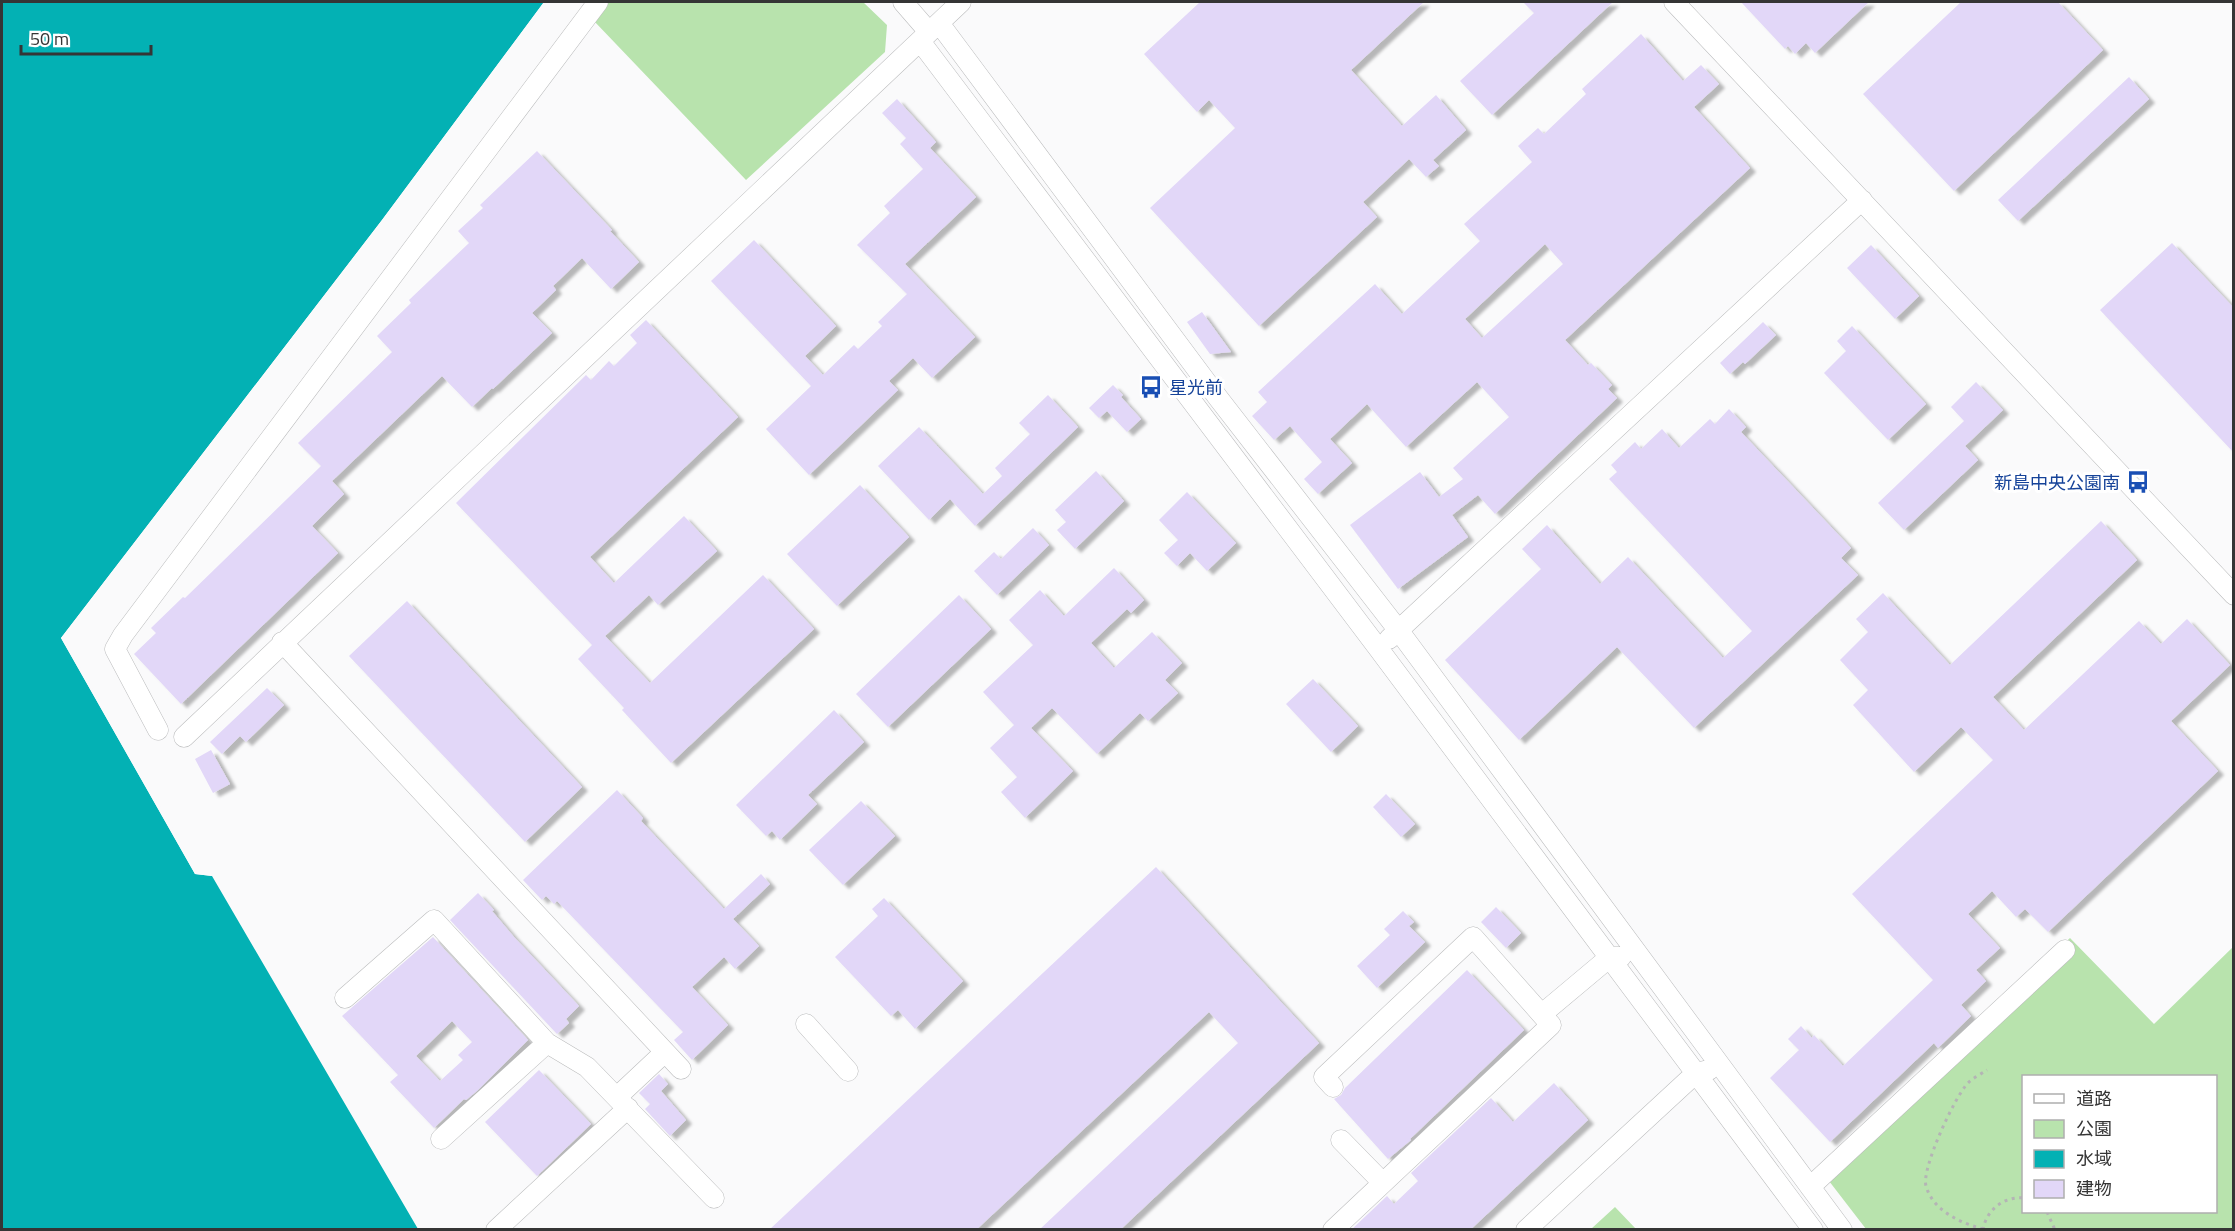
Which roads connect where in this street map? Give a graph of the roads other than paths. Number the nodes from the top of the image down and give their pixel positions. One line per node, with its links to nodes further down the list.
1 (598, 2): 11 (street)
2 (903, 2): 5 (street)
3 (962, 2): 5 (street)
4 (1674, 2): 6 (street)
5 (929, 32): 8 (street); 9 (street); 10 (street)
6 (1862, 200): 7 (street); 8 (street)
7 (2234, 595)
8 (1399, 631): 10 (street); 13 (street)
9 (282, 642): 12 (street); 21 (street)
10 (1378, 648): 15 (street)
11 (158, 730)
12 (184, 737)
13 (1610, 916): 15 (street); 16 (street)
14 (2065, 950): 31 (street)
15 (1610, 957): 16 (street); 18 (street); 25 (street)
16 (1648, 968): 22 (street)
17 (345, 998): 20 (street)
18 (1542, 1014): 26 (street); 30 (street)
19 (806, 1024): 24 (street)
20 (547, 1043): 27 (street); 28 (street)
21 (665, 1052): 23 (street); 27 (street)
22 (1720, 1066): 25 (street); 31 (street)
23 (681, 1069)
24 (848, 1071)
25 (1696, 1073): 35 (street); 36 (street)
26 (1333, 1087)
27 (622, 1102): 32 (street); 33 (street)
28 (441, 1139)
29 (1341, 1140): 30 (street)
30 (1383, 1183): 34 (street)
31 (1810, 1187): 37 (street)
32 (714, 1198)
33 (496, 1230)
34 (1333, 1230)
35 (1526, 1230)
36 (1813, 1230)
37 (1842, 1230)

